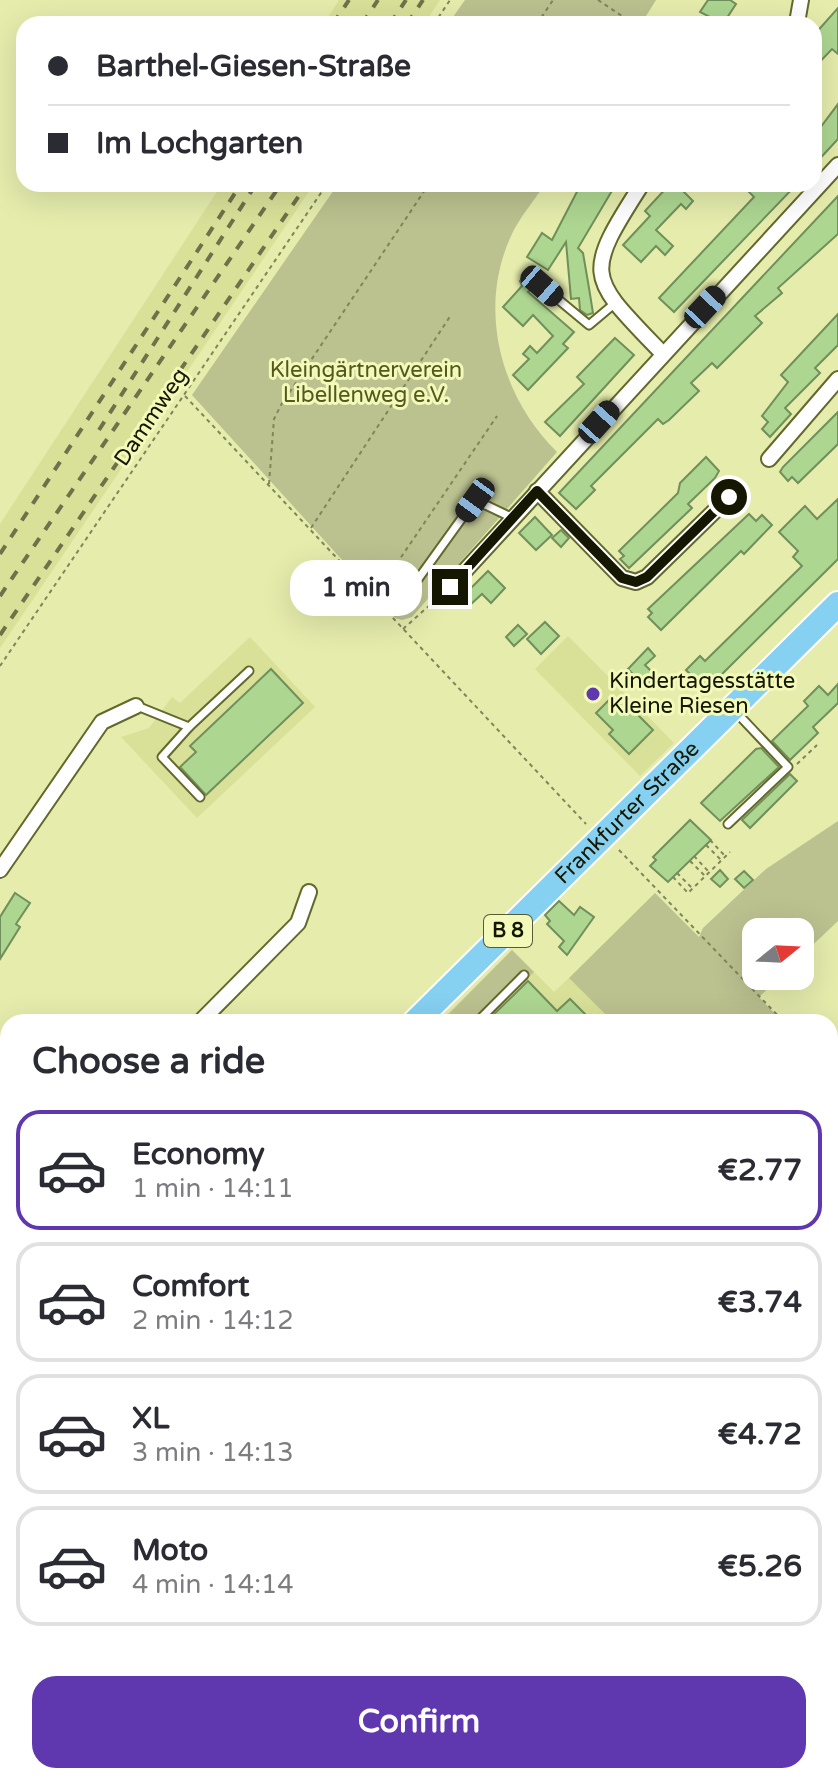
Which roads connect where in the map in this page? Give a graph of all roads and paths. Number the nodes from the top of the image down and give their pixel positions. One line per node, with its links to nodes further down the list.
1 (598, 0): 2 (path)
2 (622, 16)
3 (838, 165): 4 (street)
4 (822, 182)
5 (322, 192): 14 (path, Dammweg)
6 (424, 192): 17 (path)
7 (637, 192): 10 (street)
8 (813, 192): 12 (street)
9 (542, 286): 10 (lane)
10 (614, 304): 12 (street)
11 (451, 315): 21 (path)
12 (662, 353): 18 (street)
13 (838, 379): 16 (street)
14 (185, 396): 17 (path); 27 (path, Dammweg)
15 (497, 416): 24 (path)
16 (769, 459)
17 (269, 485): 21 (path)
18 (537, 491): 19 (street); 20 (street)
19 (729, 497)
20 (513, 518): 22 (street); 23 (lane)
21 (310, 530): 24 (path)
22 (450, 587): 26 (path)
23 (408, 593)
24 (373, 598): 26 (path)
25 (838, 605): 30 (main road, Frankfurter Straße / B 8)
26 (403, 629): 36 (path)
27 (0, 666)
28 (249, 671): 31 (lane)
29 (136, 706): 31 (lane); 44 (street)
30 (733, 709): 33 (lane); 36 (main road, Frankfurter Straße / B 8)
31 (189, 727): 34 (lane)
32 (817, 745): 33 (path)
33 (788, 767): 35 (lane)
34 (200, 797)
35 (728, 824)
36 (602, 837): 53 (main road, Frankfurter Straße / B 8); 55 (path)
37 (710, 840): 41 (path)
38 (706, 845): 42 (path)
39 (730, 852): 41 (path)
40 (694, 856): 45 (path)
41 (725, 856): 42 (path)
42 (721, 860): 45 (path)
43 (690, 861): 47 (path)
44 (0, 870)
45 (709, 872): 47 (path)
46 (677, 873): 49 (path)
47 (705, 876): 49 (path)
48 (673, 877): 49 (path)
49 (692, 888)
50 (309, 892): 52 (street)
51 (524, 975): 54 (lane)
52 (208, 1014)
53 (423, 1014)
54 (485, 1014)
55 (776, 1014)

